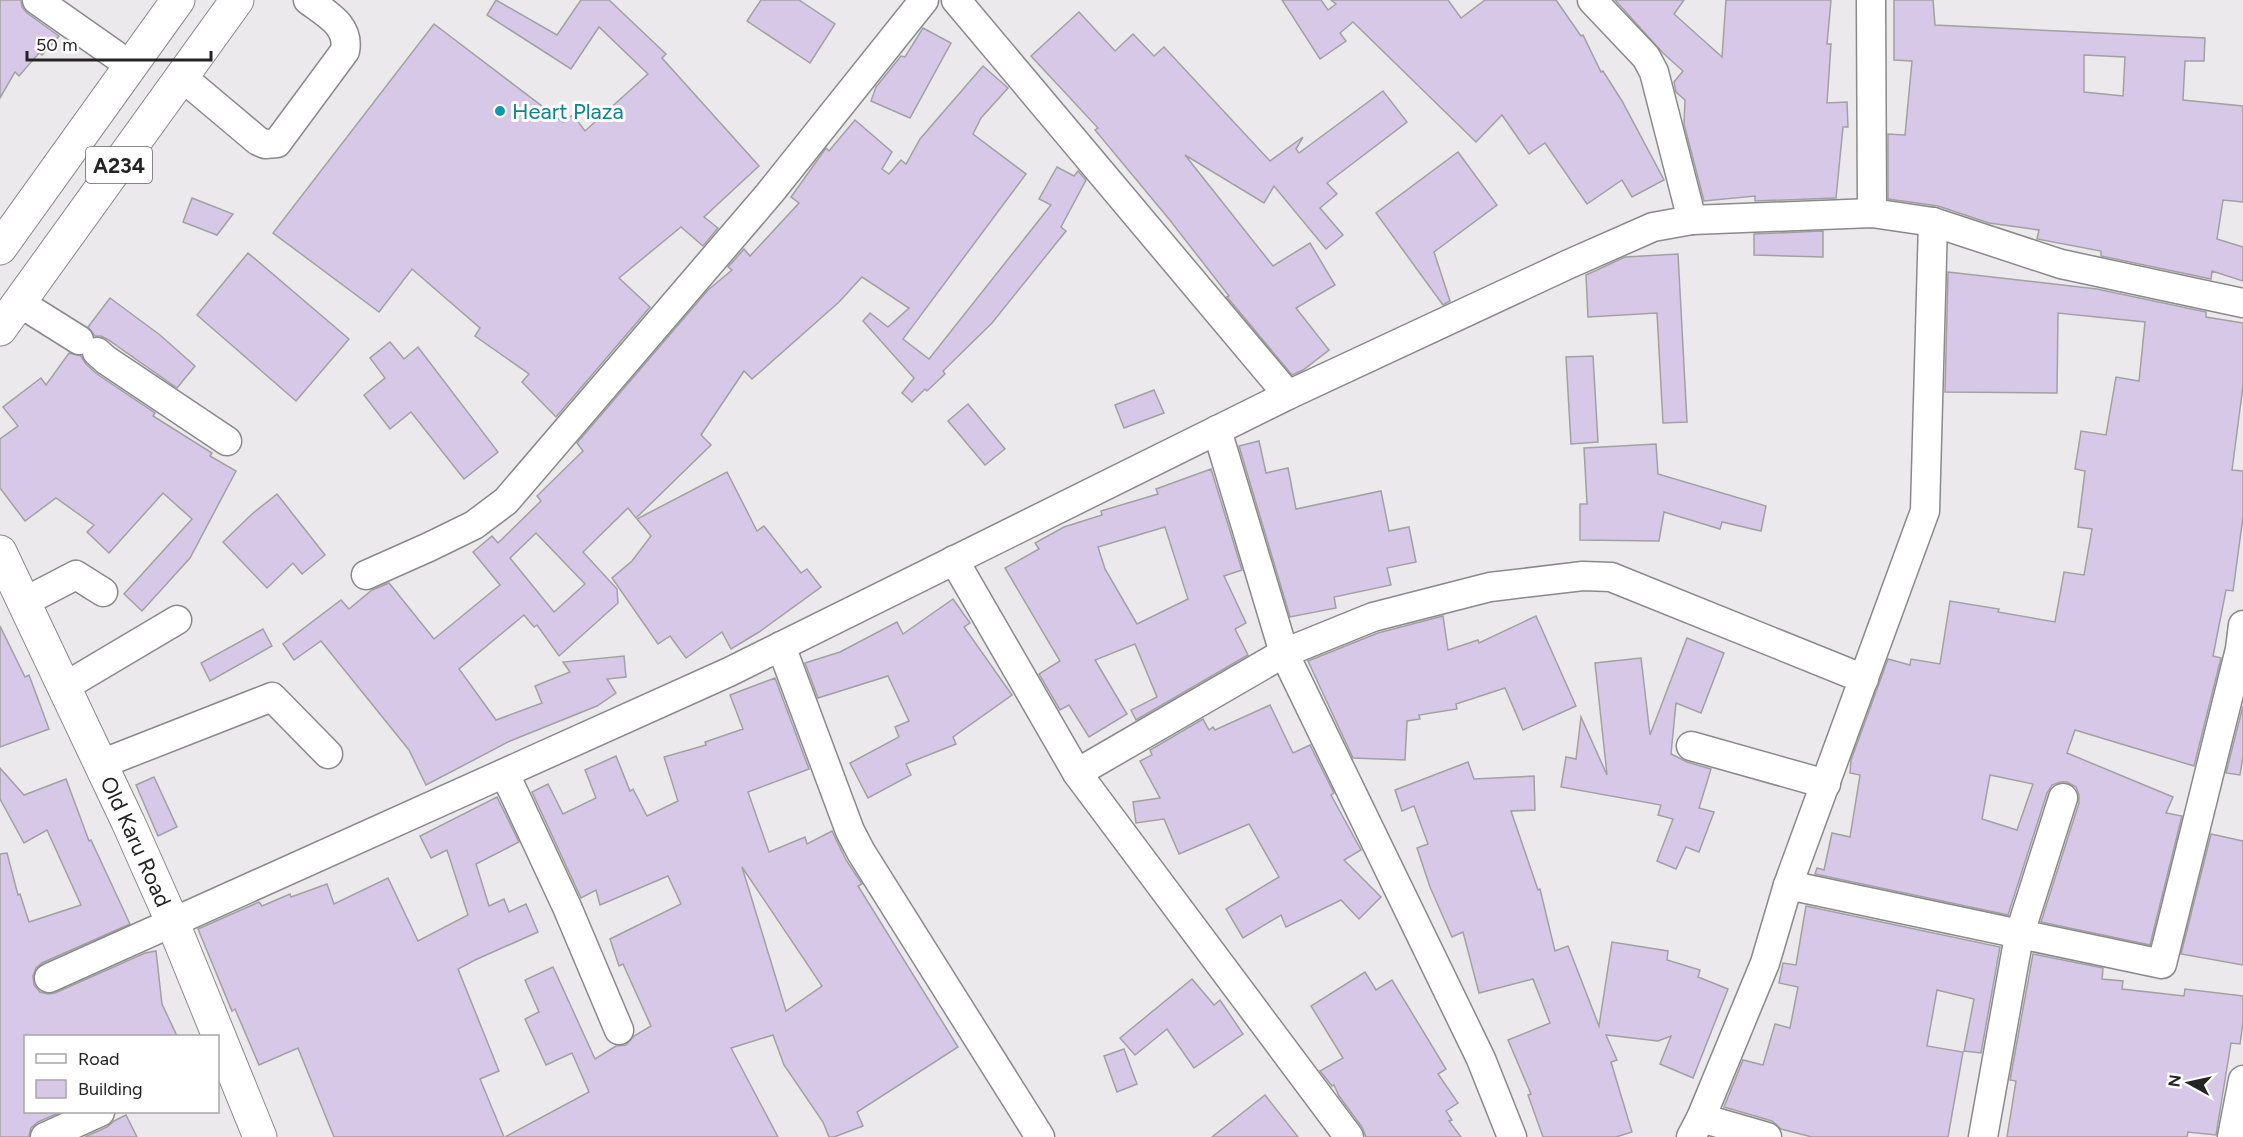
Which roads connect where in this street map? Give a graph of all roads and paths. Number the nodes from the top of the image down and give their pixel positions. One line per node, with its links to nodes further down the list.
1 (37, 0): 9 (street)
2 (178, 0): 9 (main road, A234)
3 (237, 0): 10 (main road, A234)
4 (308, 0): 10 (street)
5 (924, 0): 23 (street)
6 (956, 0): 18 (street)
7 (1592, 0): 12 (street)
8 (1871, 0): 11 (street)
9 (131, 66): 14 (main road, A234)
10 (182, 77): 15 (main road, A234)
11 (1872, 213): 12 (street); 13 (street)
12 (1692, 220): 18 (street)
13 (1933, 222): 16 (street); 30 (street)
14 (0, 248)
15 (20, 303): 17 (main road, A234); 20 (street)
16 (2243, 303)
17 (0, 328)
18 (1288, 395): 19 (street)
19 (1217, 430): 22 (street); 29 (street)
20 (227, 441)
21 (0, 552): 25 (main road, Old Karu Road)
22 (954, 560): 28 (street); 35 (street)
23 (366, 575)
24 (103, 592): 25 (street)
25 (24, 602): 31 (main road, Old Karu Road)
26 (177, 620): 31 (street)
27 (2243, 625): 41 (street)
28 (781, 646): 36 (street); 51 (street)
29 (1284, 653): 30 (street); 35 (street); 53 (street)
30 (1864, 679): 37 (street)
31 (64, 687): 34 (main road, Old Karu Road)
32 (1691, 746): 37 (street)
33 (328, 754): 34 (street)
34 (101, 764): 40 (main road, Old Karu Road)
35 (1077, 773): 52 (street)
36 (505, 774): 40 (street); 43 (street)
37 (1826, 784): 39 (street)
38 (2063, 798): 41 (street)
39 (1788, 885): 41 (street); 48 (street)
40 (172, 921): 42 (street); 44 (main road, Old Karu Road)
41 (2019, 936): 55 (street)
42 (49, 978)
43 (619, 1030)
44 (215, 1035)
45 (222, 1055): 50 (main road, Old Karu Road)
46 (2243, 1080): 56 (street)
47 (98, 1113): 49 (street)
48 (1696, 1128): 54 (street)
49 (45, 1137)
50 (260, 1137)
51 (1040, 1137)
52 (1349, 1137)
53 (1512, 1137)
54 (1767, 1137)
55 (1983, 1137)
56 (2232, 1137)

